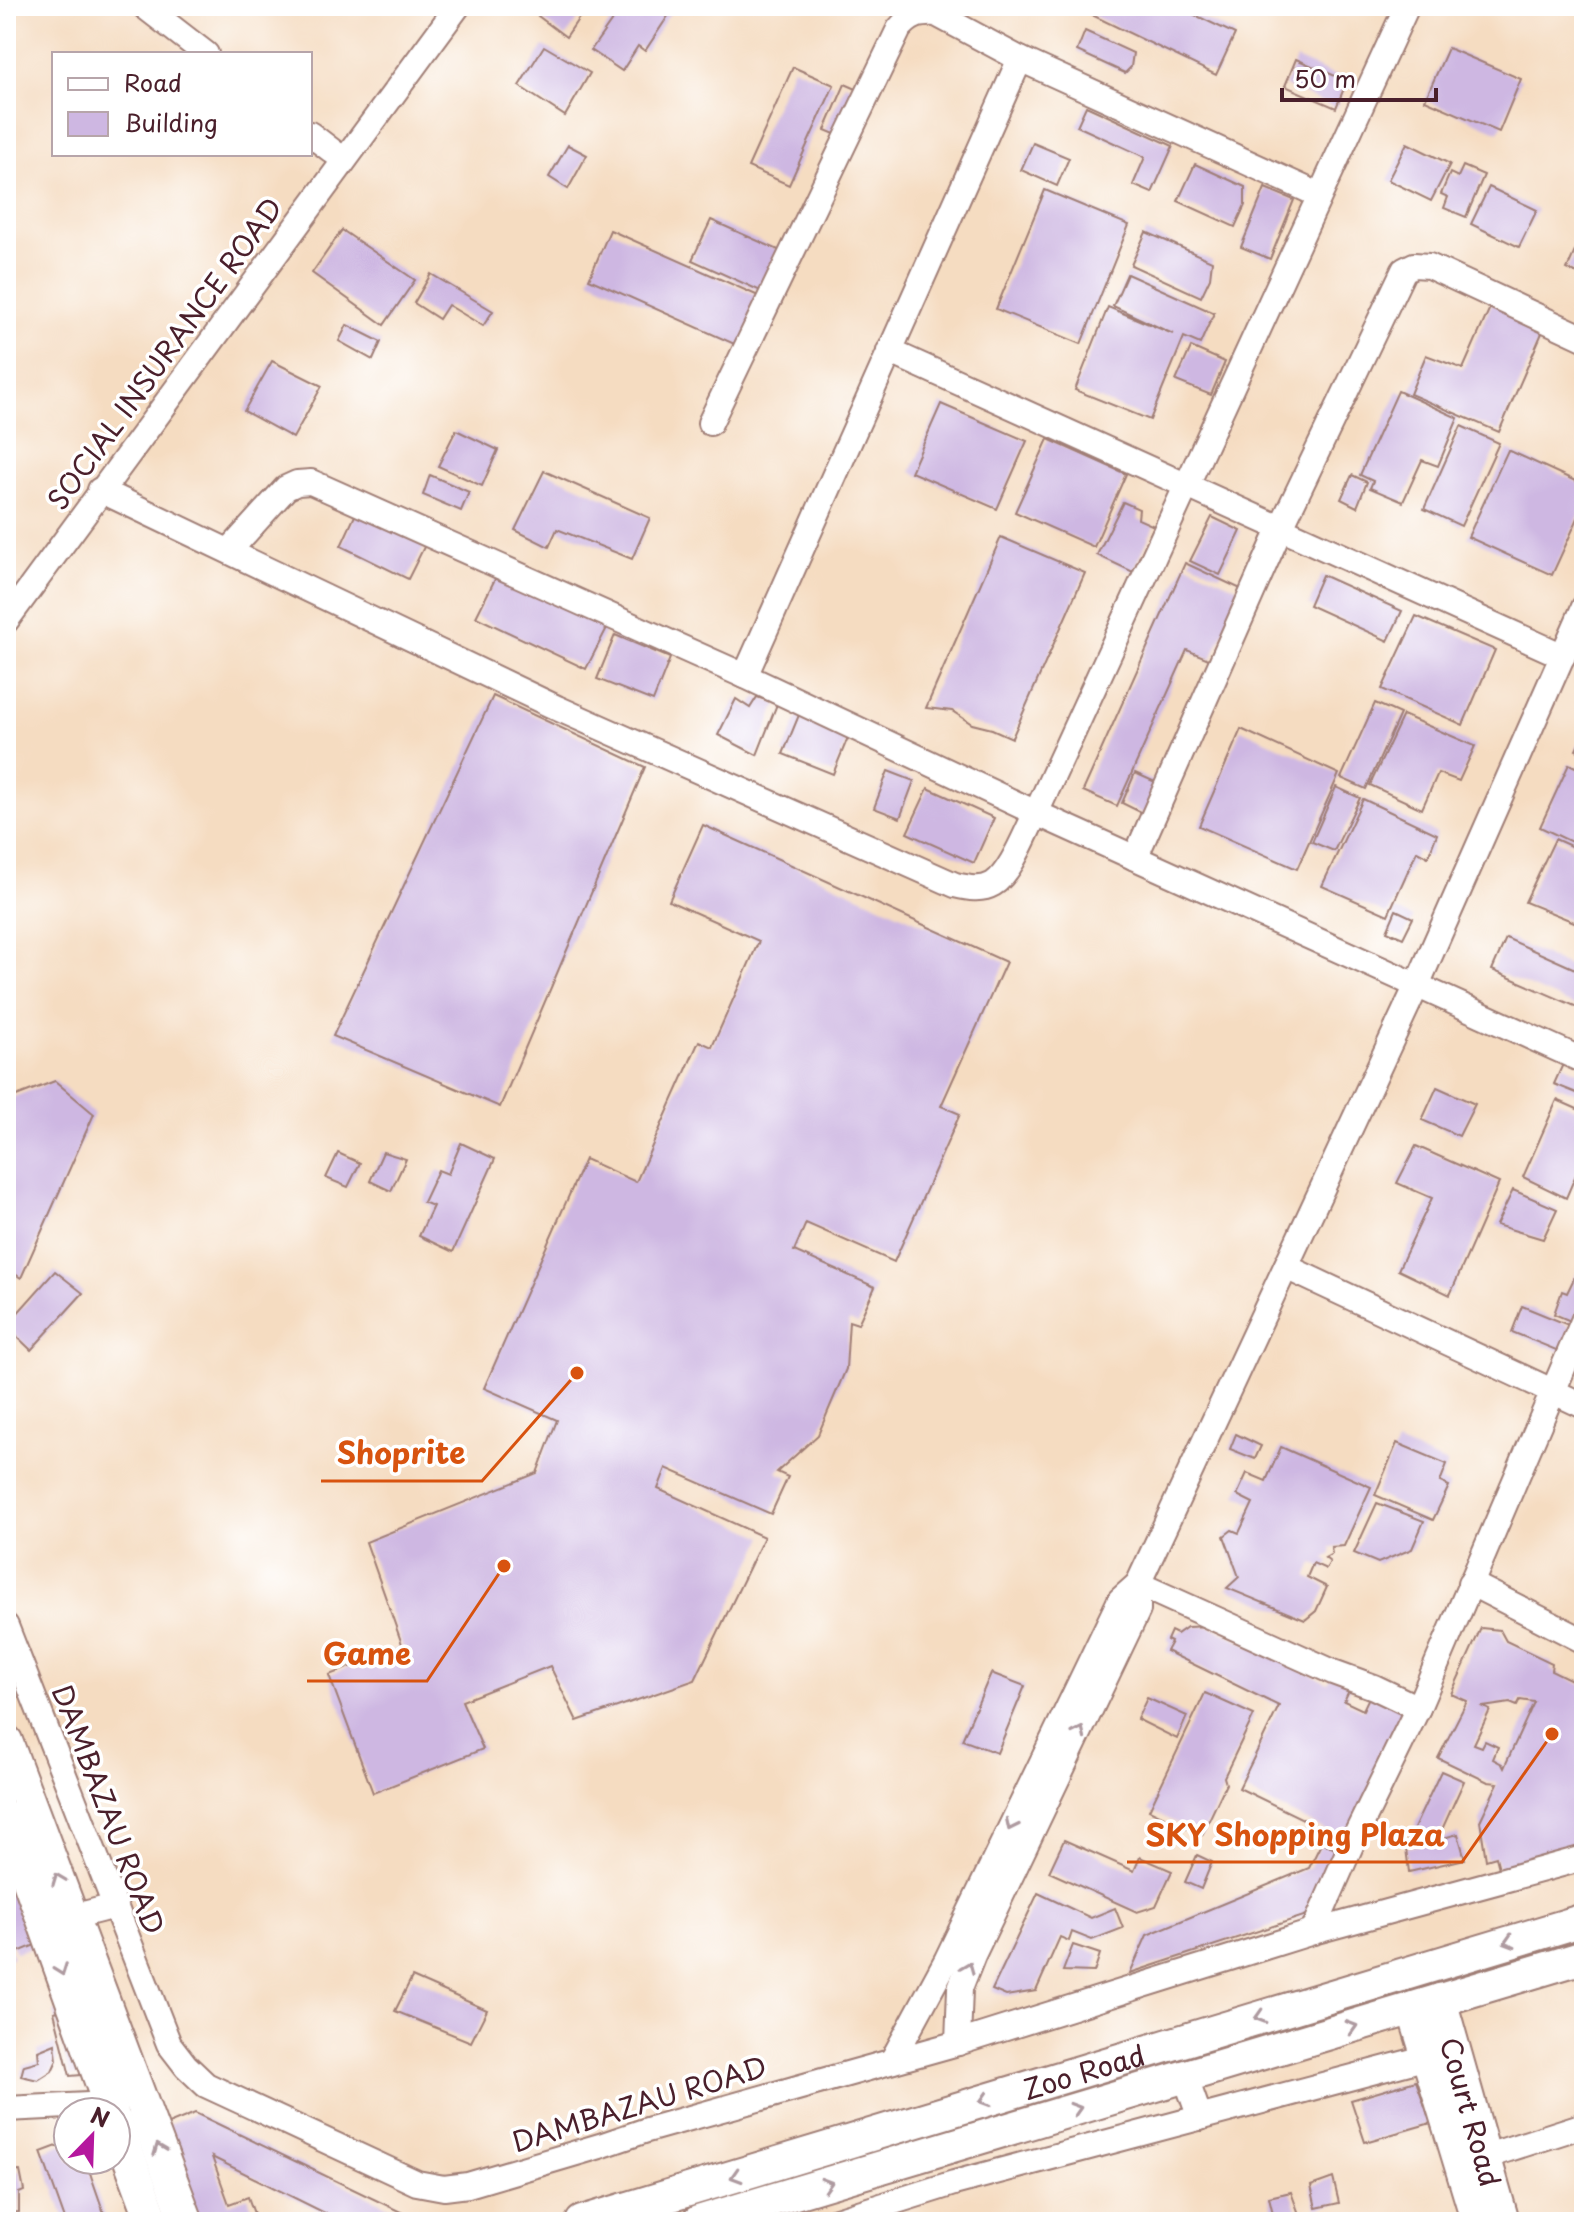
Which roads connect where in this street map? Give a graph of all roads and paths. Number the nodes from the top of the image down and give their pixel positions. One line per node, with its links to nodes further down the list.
1 (144, 6): 4 (street)
2 (458, 6): 7 (street, SOCIAL INSURANCE ROAD)
3 (1407, 6): 8 (street)
4 (203, 52)
5 (1020, 59): 8 (street); 10 (street); 11 (street)
6 (312, 136): 7 (street)
7 (344, 160): 13 (street, SOCIAL INSURANCE ROAD)
8 (1319, 195): 12 (street)
9 (1584, 338): 14 (street)
10 (889, 351): 12 (street); 19 (street)
11 (710, 423)
12 (1186, 487): 14 (street); 20 (street)
13 (100, 490): 15 (street); 17 (street, SOCIAL INSURANCE ROAD)
14 (1281, 527): 18 (street); 21 (street)
15 (229, 551): 19 (street); 20 (street)
16 (1584, 607): 18 (street)
17 (6, 621)
18 (1563, 656): 22 (street)
19 (745, 676): 20 (street)
20 (1036, 813): 21 (street)
21 (1135, 858): 22 (street)
22 (1417, 985): 23 (street); 24 (street)
23 (1584, 1061)
24 (1286, 1267): 26 (street); 29 (street)
25 (1584, 1319): 26 (street)
26 (1553, 1392): 27 (street); 28 (street)
27 (1584, 1406)
28 (1470, 1583): 31 (street); 32 (street)
29 (1138, 1584): 32 (street); 42 (street, one-way to 29); 44 (street, one-way to 44)
30 (6, 1626): 36 (street, DAMBAZAU ROAD)
31 (1584, 1641)
32 (1418, 1708): 39 (street)
33 (6, 1741): 37 (main road, one-way to 33)
34 (6, 1817): 46 (main road, one-way to 46)
35 (1584, 1858): 39 (street, DAMBAZAU ROAD)
36 (115, 1906): 37 (street); 44 (street, DAMBAZAU ROAD)
37 (72, 1917): 57 (main road, one-way to 37)
38 (1584, 1920): 58 (main road, Zoo Road, one-way to 58)
39 (1313, 1932): 42 (street, DAMBAZAU ROAD)
40 (1584, 1957): 41 (main road, Zoo Road)
41 (1426, 2004): 43 (main road, Court Road); 45 (main road, Zoo Road, one-way to 41); 52 (main road, Court Road)
42 (958, 2043): 44 (street, DAMBAZAU ROAD)
43 (1428, 2057): 49 (street); 60 (main road, Court Road)
44 (892, 2061)
45 (1185, 2076): 49 (street); 51 (main road, Zoo Road, one-way to 45)
46 (106, 2096)
47 (6, 2109): 48 (street)
48 (52, 2111)
49 (1200, 2118): 54 (street)
50 (1584, 2125): 52 (street)
51 (943, 2149): 54 (street); 59 (main road, Zoo Road, one-way to 51)
52 (1484, 2157): 61 (main road, Court Road)
53 (132, 2166): 56 (main road)
54 (954, 2183): 55 (street)
55 (845, 2220)
56 (153, 2222)
57 (187, 2222)
58 (582, 2222)
59 (698, 2222)
60 (1478, 2222)
61 (1503, 2222)

